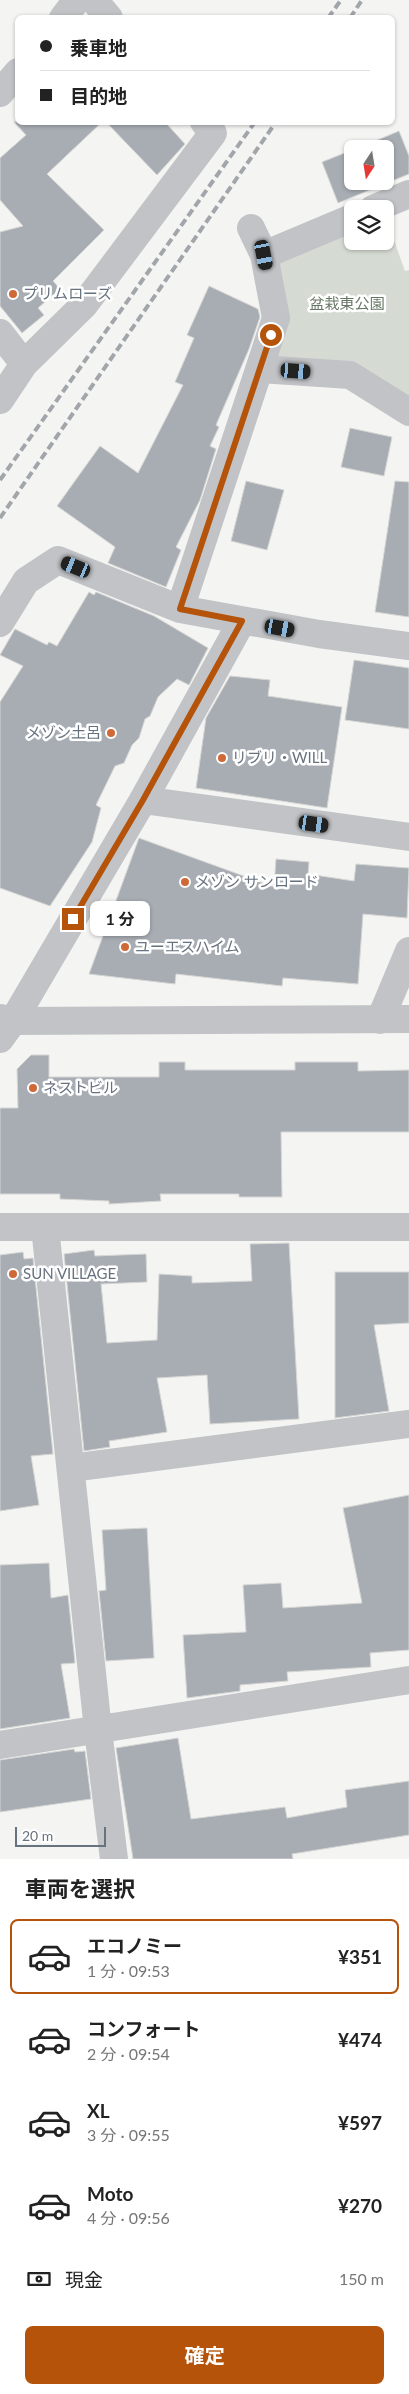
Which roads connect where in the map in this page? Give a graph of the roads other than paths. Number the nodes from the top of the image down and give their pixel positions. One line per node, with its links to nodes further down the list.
1 (77, 0): 3 (street)
2 (94, 0): 4 (street)
3 (65, 15)
4 (106, 15)
5 (15, 76): 6 (street)
6 (0, 93)
7 (206, 125): 14 (street)
8 (409, 194): 9 (street)
9 (394, 200)
10 (344, 221): 12 (street)
11 (252, 228): 12 (street)
12 (264, 255): 15 (street)
13 (0, 333): 14 (street)
14 (24, 364): 16 (street)
15 (260, 369): 17 (street); 18 (street)
16 (0, 400)
17 (409, 412)
18 (180, 609): 19 (street); 20 (street)
19 (242, 621): 21 (street); 22 (street)
20 (0, 622)
21 (409, 646)
22 (143, 800): 23 (street); 27 (street)
23 (409, 837)
24 (409, 951): 26 (street)
25 (409, 1019): 26 (street)
26 (380, 1020): 27 (street)
27 (4, 1026)
28 (0, 1227): 29 (street)
29 (45, 1227): 30 (street); 32 (street)
30 (409, 1227)
31 (409, 1424): 32 (street)
32 (71, 1468): 34 (street)
33 (409, 1680): 34 (street)
34 (98, 1730): 35 (street); 36 (street)
35 (0, 1745)
36 (114, 1859)

